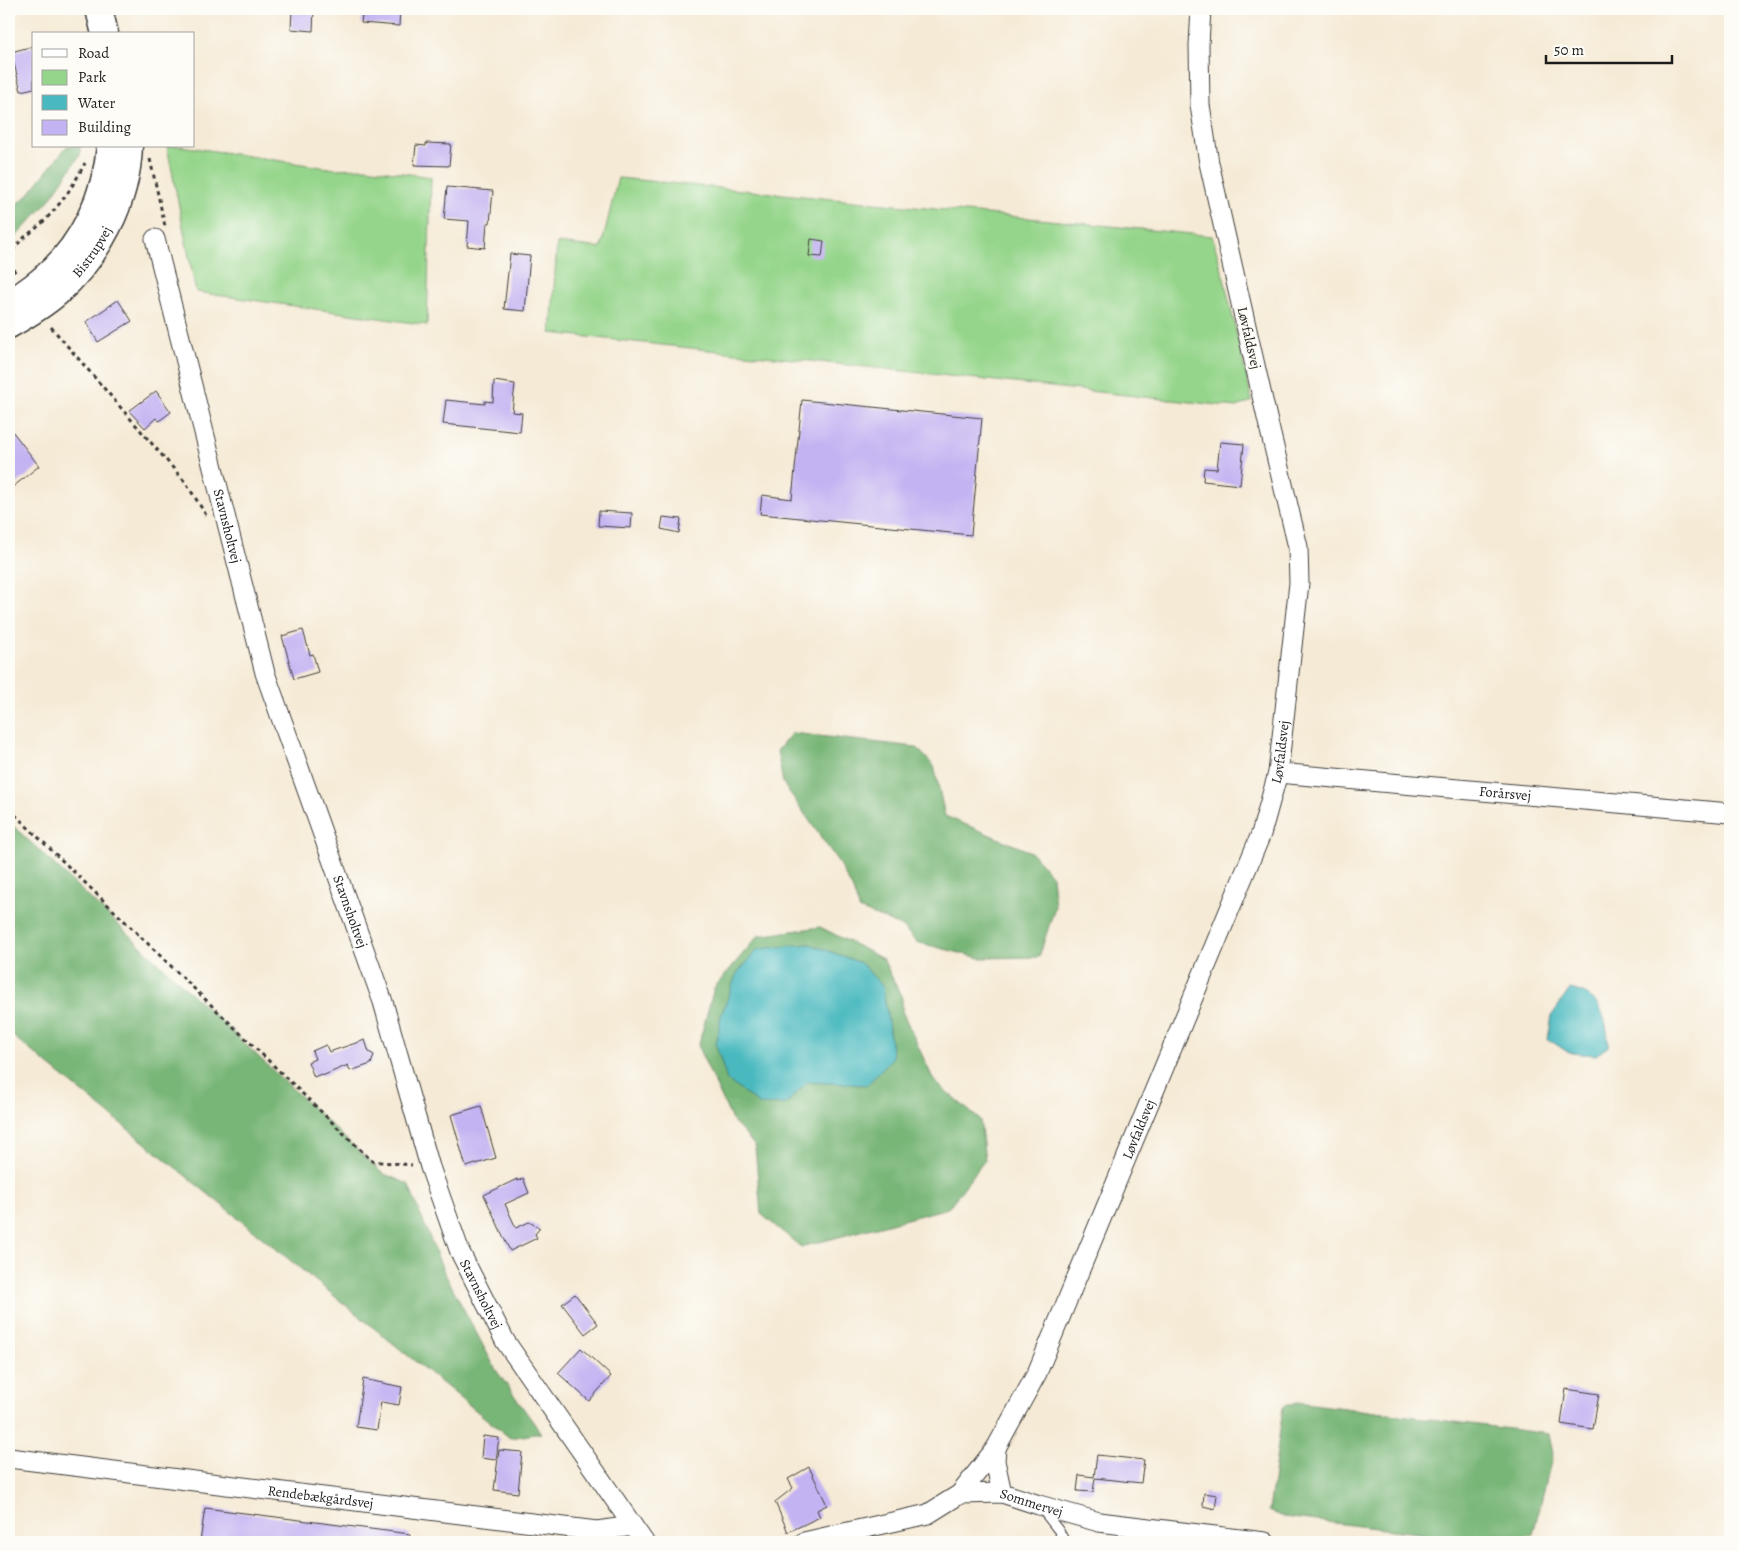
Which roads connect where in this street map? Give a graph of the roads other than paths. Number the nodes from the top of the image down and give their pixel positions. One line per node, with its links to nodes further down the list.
1 (98, 9): 3 (main road)
2 (1201, 9): 9 (street, Løvfaldsvej)
3 (104, 32)
4 (110, 148): 7 (main road, Bistrupvej)
5 (129, 148): 8 (main road, Bistrupvej)
6 (155, 239): 16 (street, Stavnsholtvej)
7 (9, 304)
8 (9, 325)
9 (1278, 773): 10 (street, Forårsvej); 11 (street, Løvfaldsvej)
10 (1730, 813)
11 (996, 1448): 13 (street); 14 (street, Løvfaldsvej)
12 (9, 1458): 16 (street, Rendebækgårdsvej)
13 (1002, 1492): 14 (street, Sommervej); 15 (street, Sommervej)
14 (960, 1494): 18 (street, Sommervej)
15 (1039, 1506): 19 (lane); 20 (street, Sommervej)
16 (632, 1526): 17 (street, Stavnsholtvej)
17 (644, 1542)
18 (804, 1542)
19 (1065, 1542)
20 (1265, 1542)

